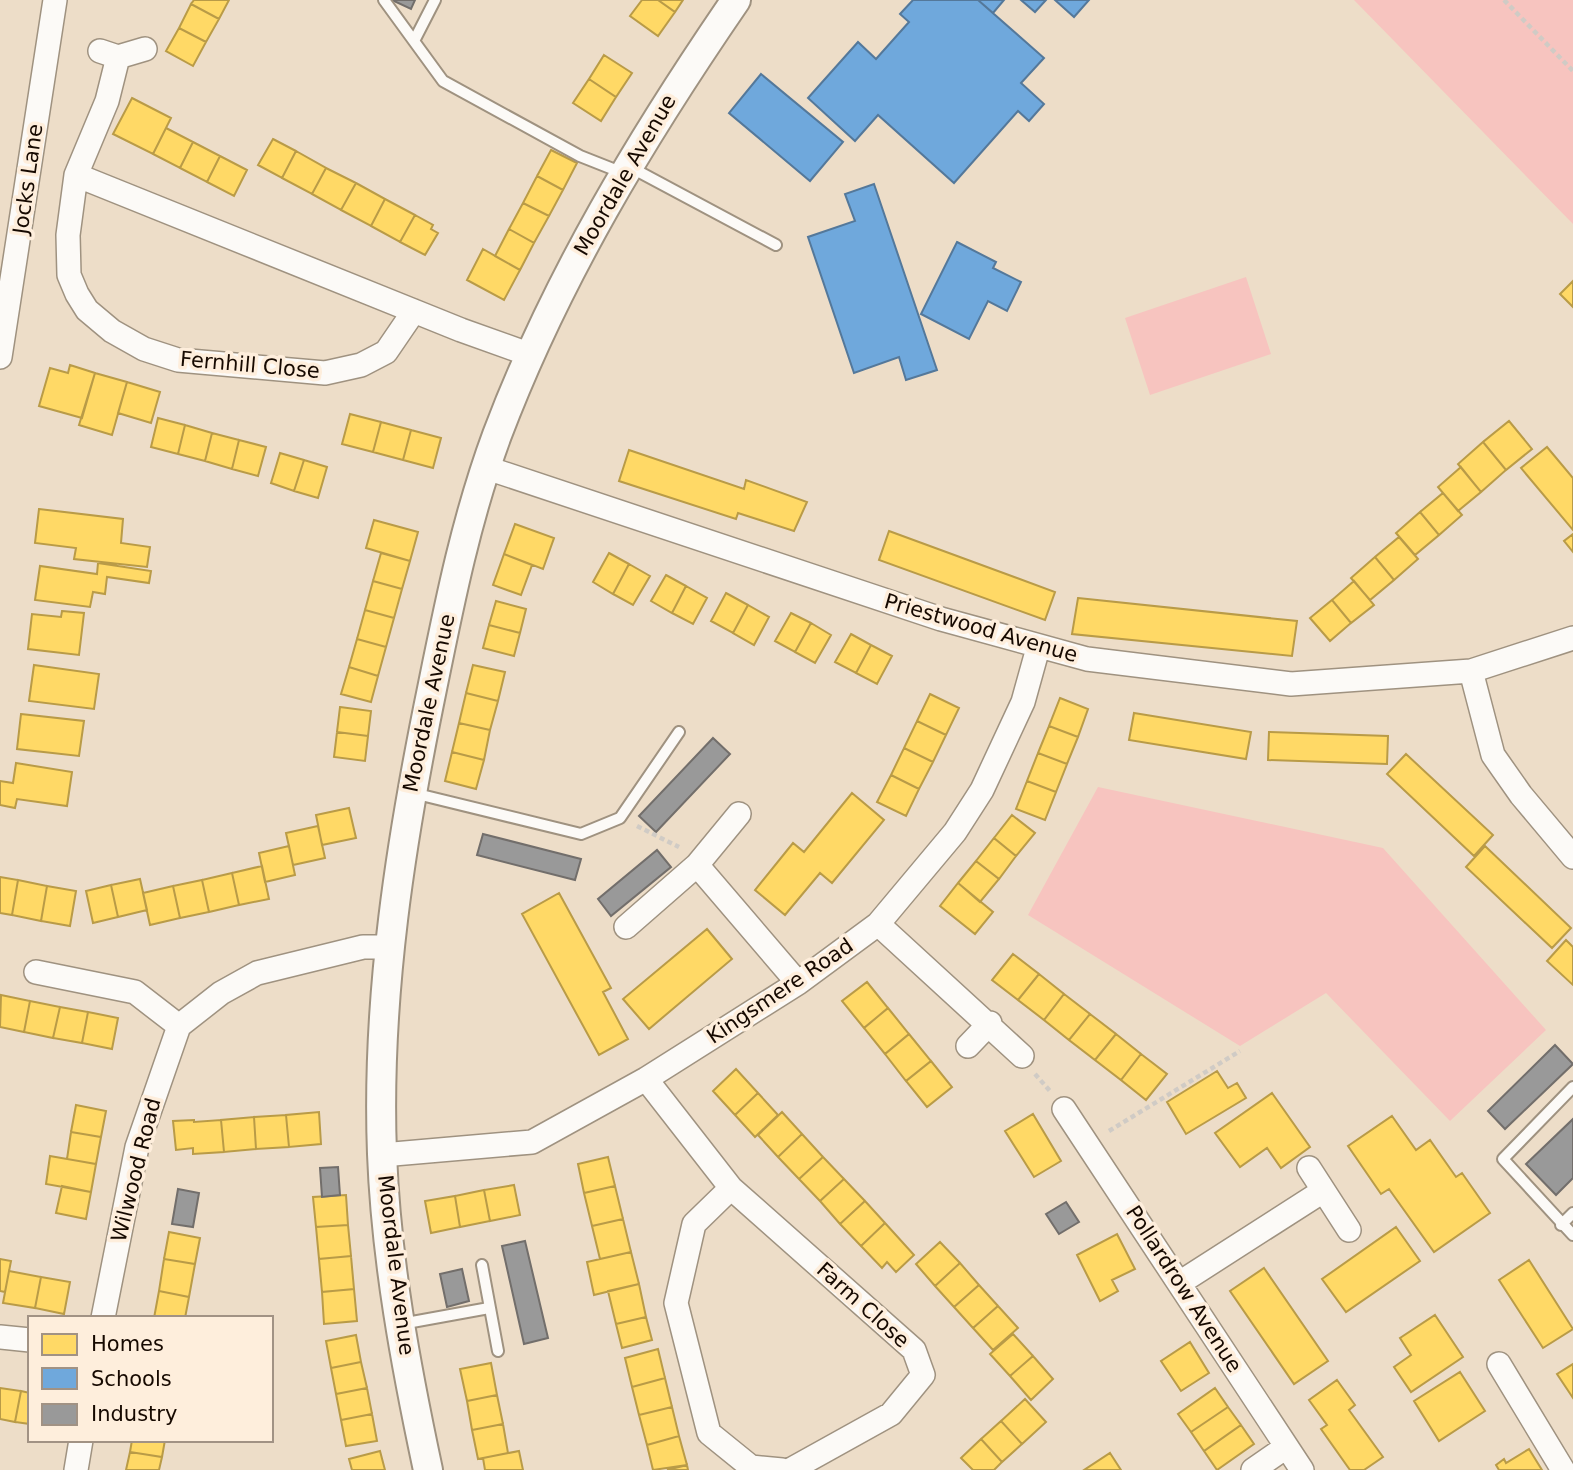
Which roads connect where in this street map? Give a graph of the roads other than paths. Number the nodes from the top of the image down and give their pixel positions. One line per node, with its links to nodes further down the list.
1 (55, 0): 12 (street, Jocks Lane)
2 (384, 0): 5 (lane)
3 (435, 0): 5 (lane)
4 (736, 0): 7 (street, Moordale Avenue)
5 (414, 41): 7 (lane)
6 (145, 48): 8 (street, Fernhill Close)
7 (625, 169): 9 (lane); 11 (street, Moordale Avenue)
8 (76, 175): 10 (street); 10 (street, Fernhill Close)
9 (776, 245)
10 (414, 311): 11 (street)
11 (531, 355): 13 (street, Moordale Avenue)
12 (0, 357)
13 (487, 468): 15 (street, Priestwood Avenue); 18 (street, Moordale Avenue)
14 (1573, 638): 16 (street, Priestwood Avenue)
15 (1038, 648): 16 (street, Priestwood Avenue); 22 (street, Kingsmere Road)
16 (1471, 671): 20 (street)
17 (679, 732): 18 (lane)
18 (410, 793): 24 (street, Moordale Avenue)
19 (739, 814): 21 (street)
20 (1573, 857)
21 (698, 865): 23 (street); 26 (street)
22 (878, 924): 26 (street, Kingsmere Road); 27 (street)
23 (626, 928)
24 (388, 947): 28 (street); 34 (street, Moordale Avenue)
25 (36, 972): 28 (street)
26 (798, 983): 31 (street, Kingsmere Road)
27 (990, 1023): 29 (street); 30 (street)
28 (179, 1026): 45 (street, Wilwood Road)
29 (968, 1046)
30 (1022, 1056)
31 (646, 1079): 34 (street, Kingsmere Road); 36 (street, Farm Close)
32 (1573, 1087): 39 (lane)
33 (1064, 1110): 43 (street, Pollardrow Avenue)
34 (382, 1155): 46 (street, Moordale Avenue)
35 (1308, 1168): 37 (street)
36 (732, 1188): 55 (street); 56 (street, Farm Close)
37 (1323, 1191): 40 (street); 43 (street)
38 (1573, 1213): 39 (lane)
39 (1561, 1225): 41 (lane)
40 (1349, 1230)
41 (1573, 1235)
42 (482, 1265): 44 (lane)
43 (1181, 1282): 52 (street, Pollardrow Avenue)
44 (489, 1308): 46 (lane); 49 (lane)
45 (103, 1316)
46 (401, 1324): 54 (street, Moordale Avenue)
47 (0, 1337): 48 (street)
48 (28, 1340)
49 (498, 1351)
50 (1499, 1364): 59 (street)
51 (81, 1442): 53 (street)
52 (1286, 1447): 57 (street); 58 (street, Pollardrow Avenue)
53 (76, 1470)
54 (428, 1470)
55 (782, 1470)
56 (790, 1470)
57 (1253, 1470)
58 (1303, 1470)
59 (1563, 1470)

